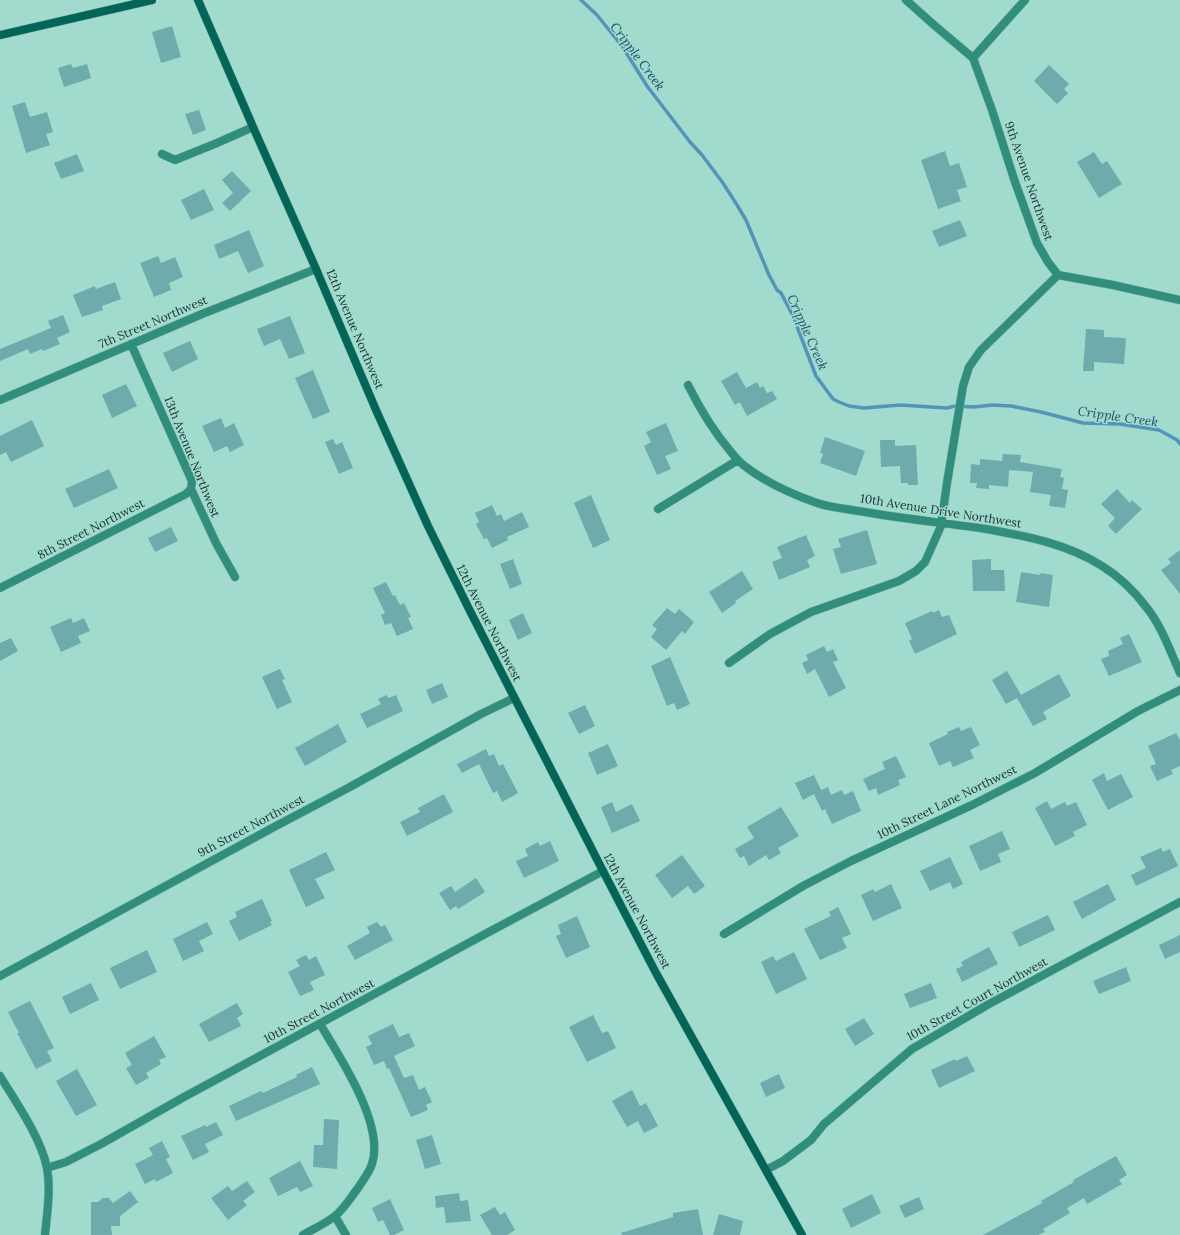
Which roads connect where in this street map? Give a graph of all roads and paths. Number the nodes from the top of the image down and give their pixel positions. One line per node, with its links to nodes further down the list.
1 (152, 0): 5 (main road)
2 (198, 0): 7 (main road, 12th Avenue Northwest)
3 (906, 0): 6 (street)
4 (1025, 0): 6 (street)
5 (0, 34)
6 (973, 58): 10 (street, 9th Avenue Northwest)
7 (253, 127): 8 (street); 9 (main road, 12th Avenue Northwest)
8 (162, 154)
9 (316, 268): 12 (street, 7th Street Northwest); 24 (main road, 12th Avenue Northwest)
10 (1058, 275): 11 (street); 18 (street)
11 (1180, 300)
12 (131, 344): 14 (street, 7th Street Northwest); 16 (street, 13th Avenue Northwest)
13 (688, 385): 15 (street, 10th Avenue Drive Northwest)
14 (0, 400)
15 (738, 460): 17 (street); 18 (street, 10th Avenue Drive Northwest)
16 (191, 490): 19 (street, 13th Avenue Northwest); 20 (street, 8th Street Northwest)
17 (658, 509)
18 (942, 522): 21 (street); 22 (street, 10th Avenue Drive Northwest)
19 (235, 577)
20 (0, 588)
21 (729, 663)
22 (1180, 673)
23 (1180, 690): 27 (street, 10th Street Lane Northwest)
24 (514, 698): 25 (main road, 12th Avenue Northwest); 28 (street, 9th Street Northwest)
25 (603, 872): 29 (street, 10th Street Northwest); 32 (main road, 12th Avenue Northwest)
26 (1180, 902): 32 (street, 10th Street Court Northwest)
27 (724, 934)
28 (0, 976)
29 (320, 1024): 31 (street, 10th Street Northwest); 33 (street)
30 (0, 1076): 31 (street)
31 (47, 1168): 34 (street)
32 (766, 1170): 37 (main road, 12th Avenue Northwest)
33 (335, 1216): 35 (street); 36 (street)
34 (45, 1235)
35 (303, 1235)
36 (346, 1235)
37 (802, 1235)

